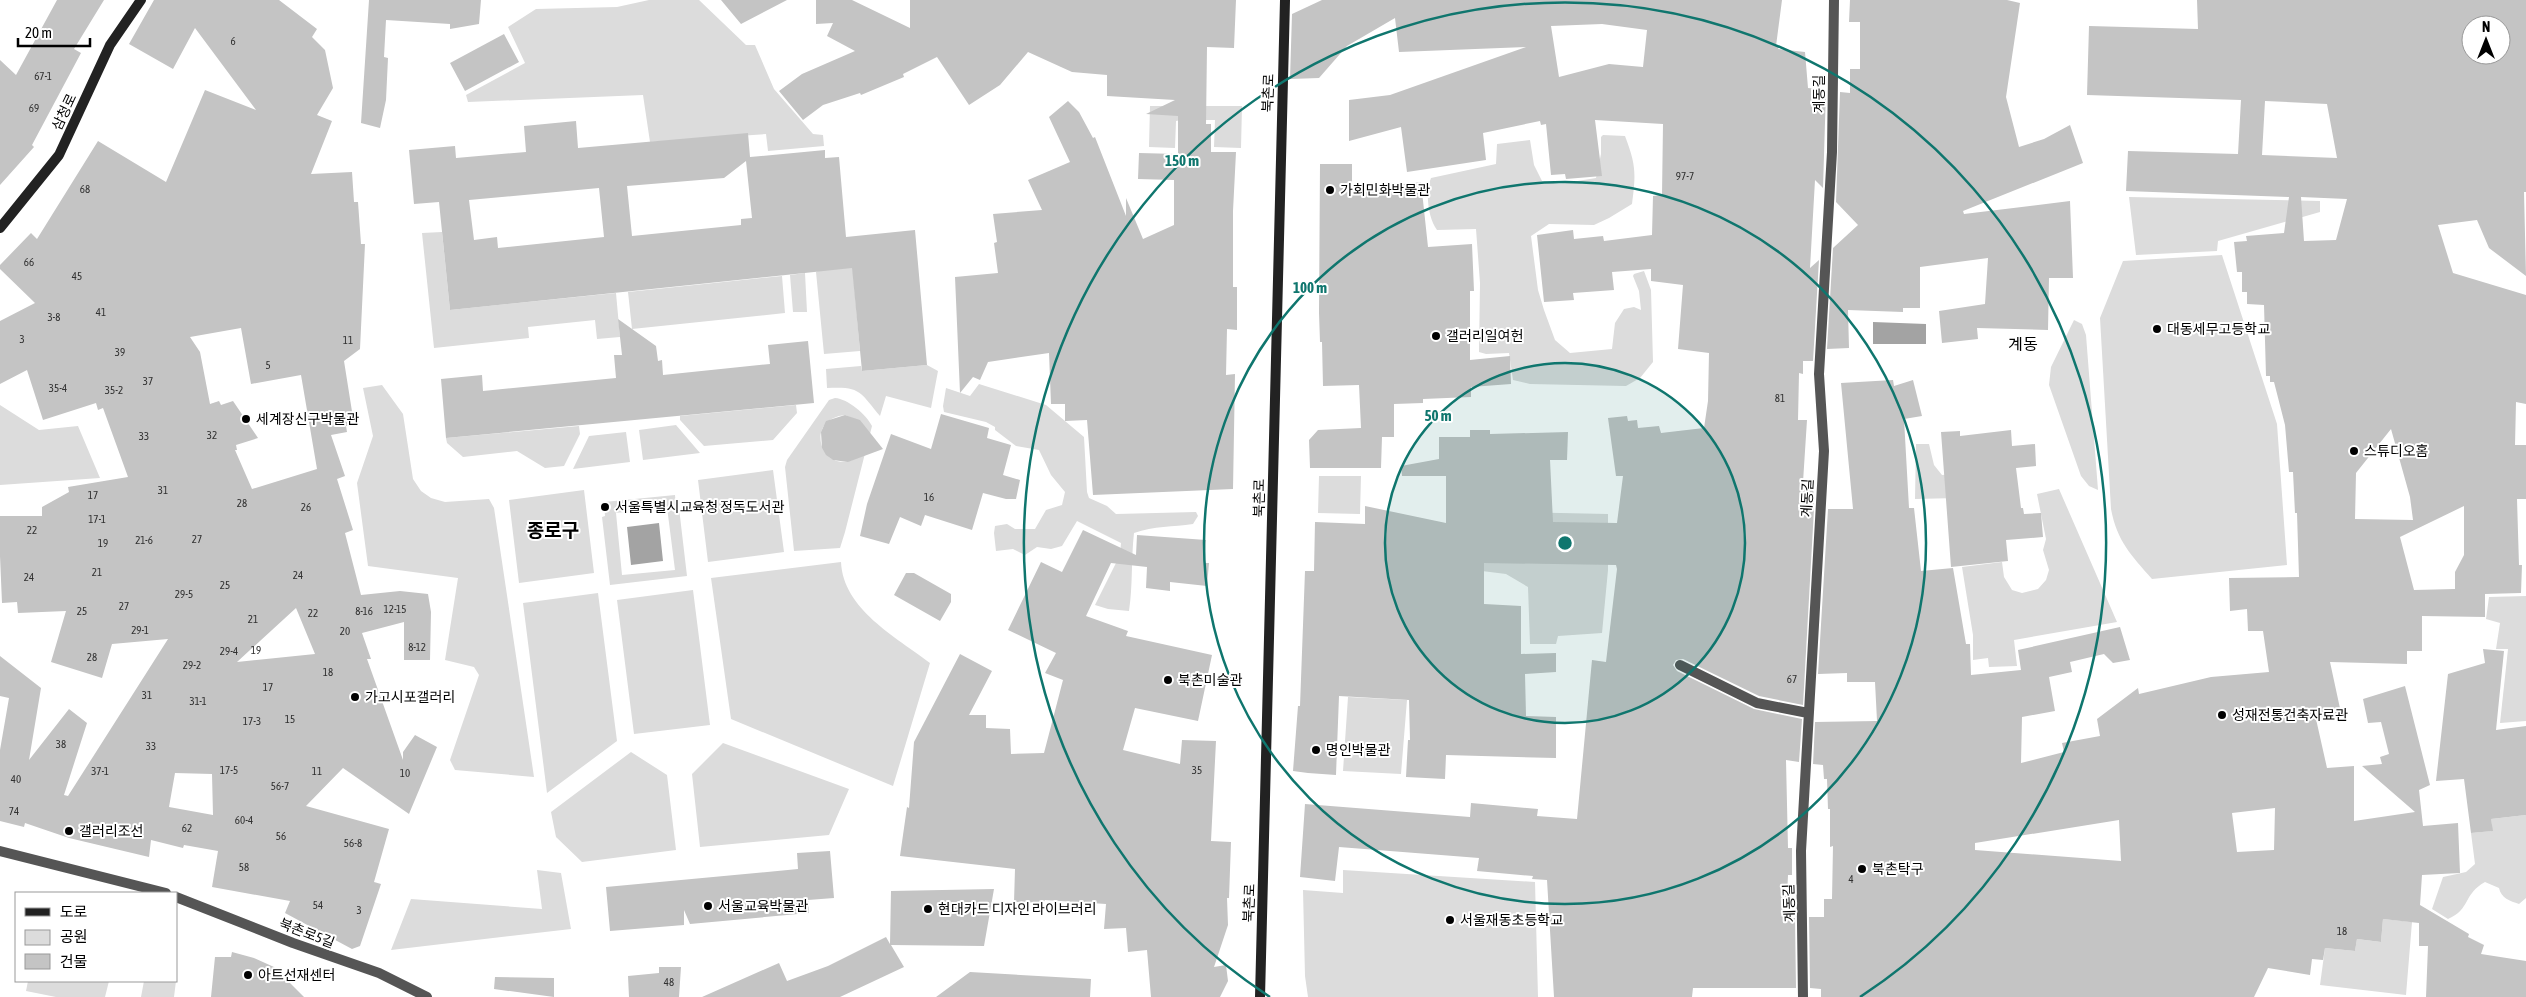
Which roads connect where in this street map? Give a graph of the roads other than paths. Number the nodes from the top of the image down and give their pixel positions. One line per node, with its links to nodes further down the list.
1 (140, 0): 4 (street, 삼청로)
2 (1285, 0): 11 (street, 북촌로)
3 (1834, 0): 6 (street, 계동길)
4 (0, 228)
5 (1680, 664): 6 (street)
6 (1808, 713): 12 (street, 계동길)
7 (0, 851): 8 (street)
8 (162, 892)
9 (178, 898): 10 (street, 북촌로5길)
10 (427, 997)
11 (1260, 997)
12 (1804, 997)

